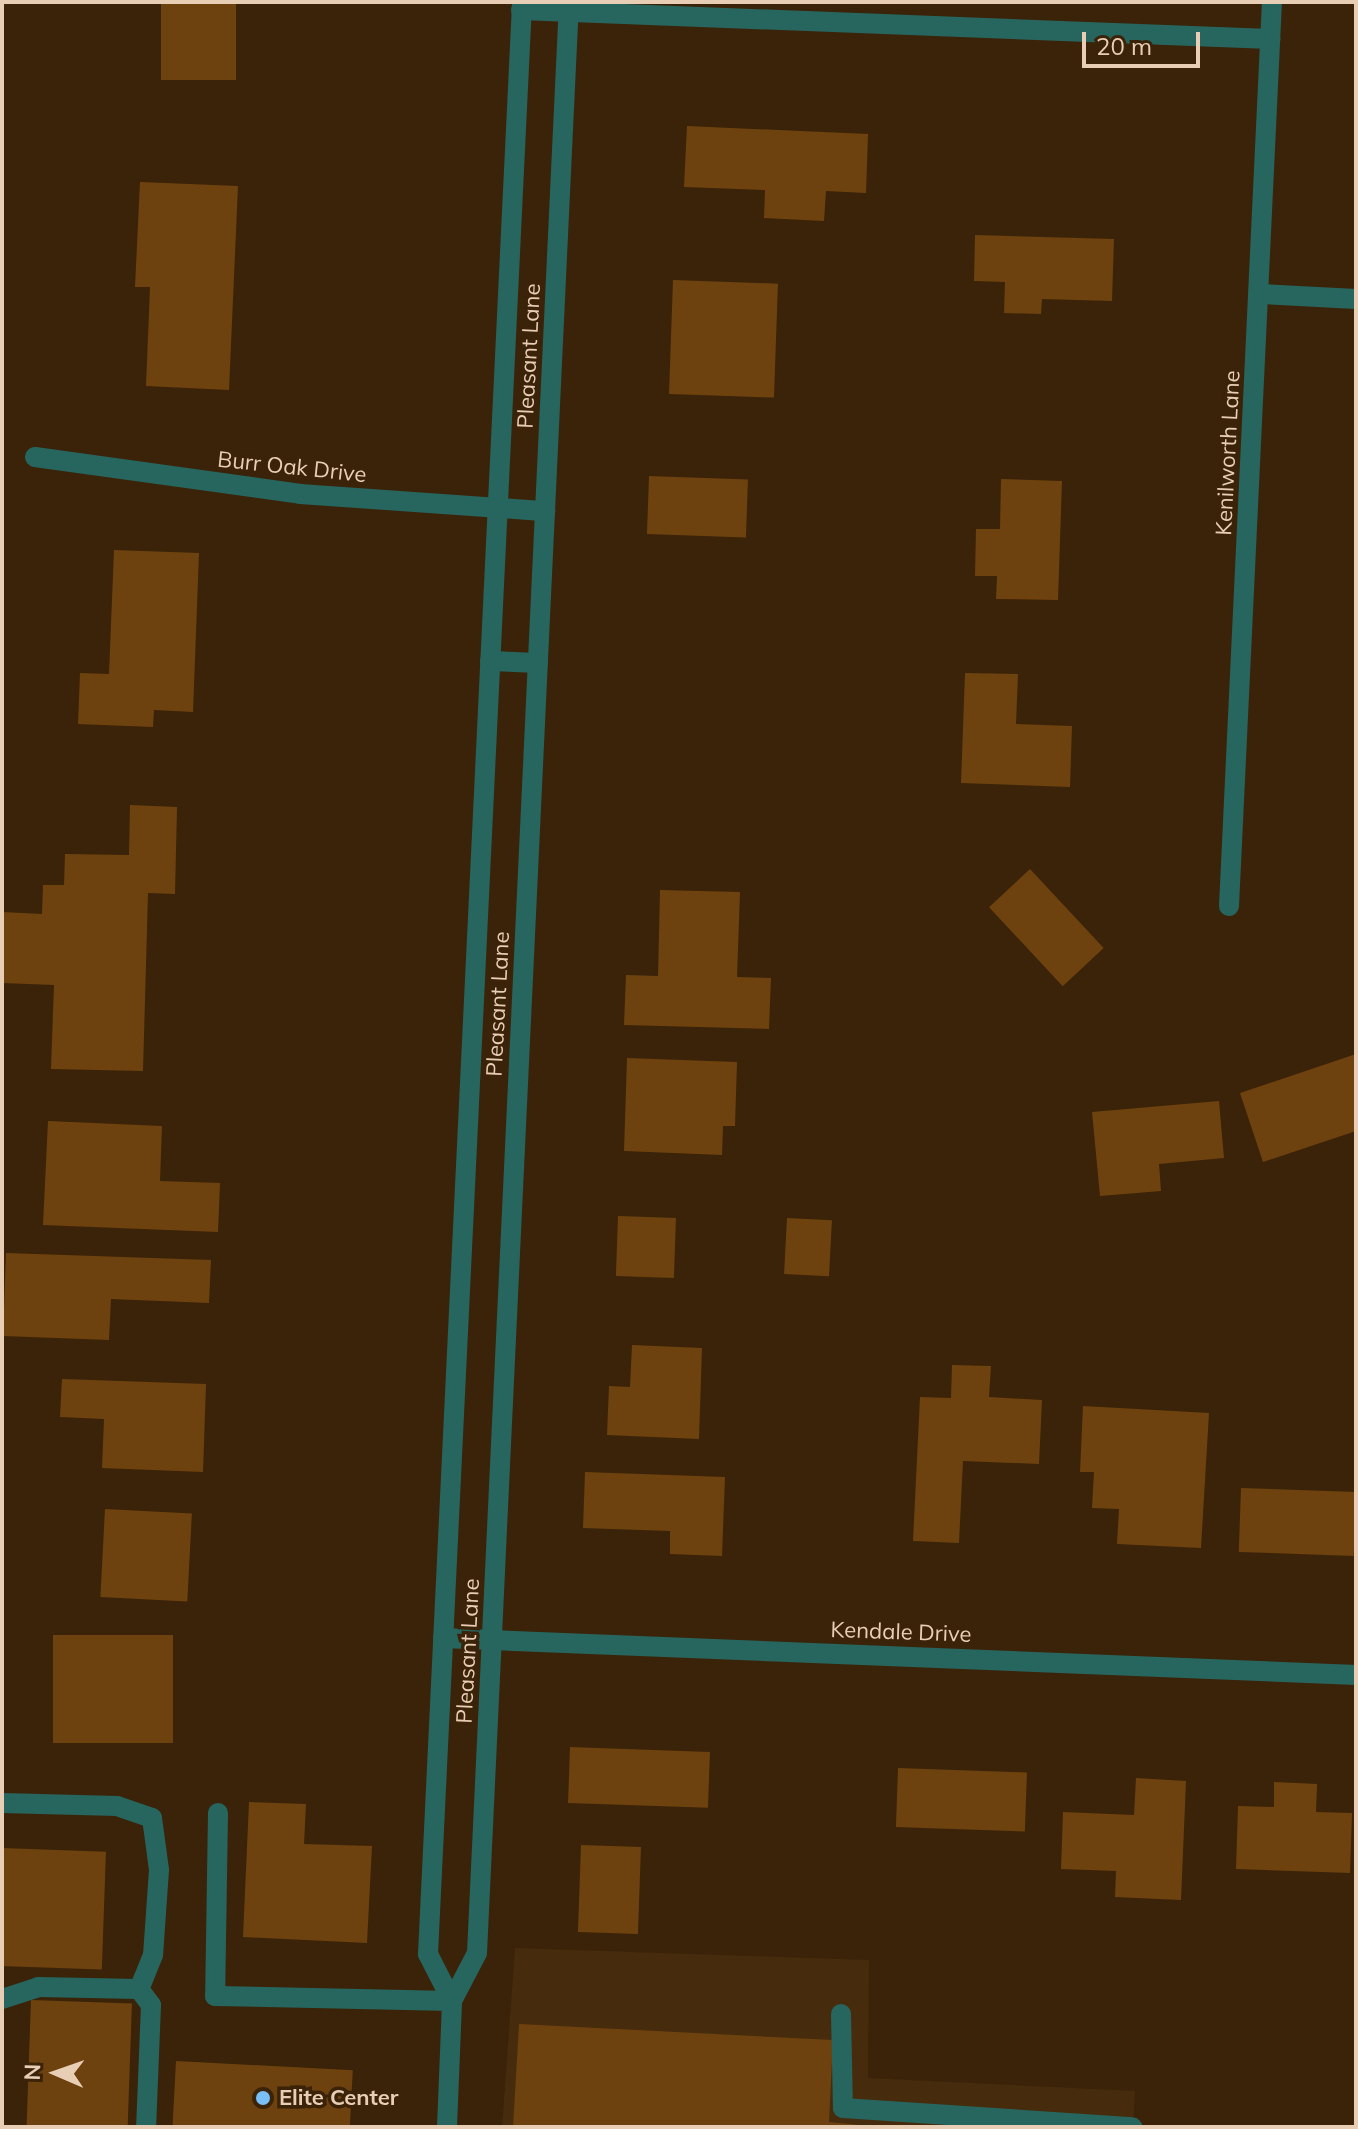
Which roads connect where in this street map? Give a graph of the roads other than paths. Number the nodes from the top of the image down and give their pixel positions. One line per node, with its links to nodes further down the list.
1 (1272, 2): 4 (street, Kenilworth Lane)
2 (522, 6): 3 (street); 8 (street, Pleasant Lane)
3 (569, 7): 4 (street); 9 (street, Pleasant Lane)
4 (1270, 39): 5 (street, Kenilworth Lane)
5 (1261, 294): 6 (street); 12 (street, Kenilworth Lane)
6 (1356, 299)
7 (35, 457): 8 (street, Burr Oak Drive)
8 (497, 509): 9 (street, Burr Oak Drive); 10 (street, Pleasant Lane)
9 (545, 511): 11 (street, Pleasant Lane)
10 (490, 661): 11 (street); 13 (street, Pleasant Lane)
11 (538, 663): 14 (street, Pleasant Lane)
12 (1229, 906)
13 (443, 1638): 14 (street, Kendale Drive); 20 (street, Pleasant Lane)
14 (493, 1640): 15 (street, Kendale Drive); 20 (street, Pleasant Lane)
15 (1356, 1675)
16 (2, 1803): 18 (street)
17 (218, 1813): 20 (street)
18 (139, 1989): 19 (street); 22 (street)
19 (2, 1999)
20 (452, 2001): 23 (street, Pleasant Lane)
21 (841, 2014): 24 (street)
22 (146, 2127)
23 (447, 2127)
24 (1132, 2127)

